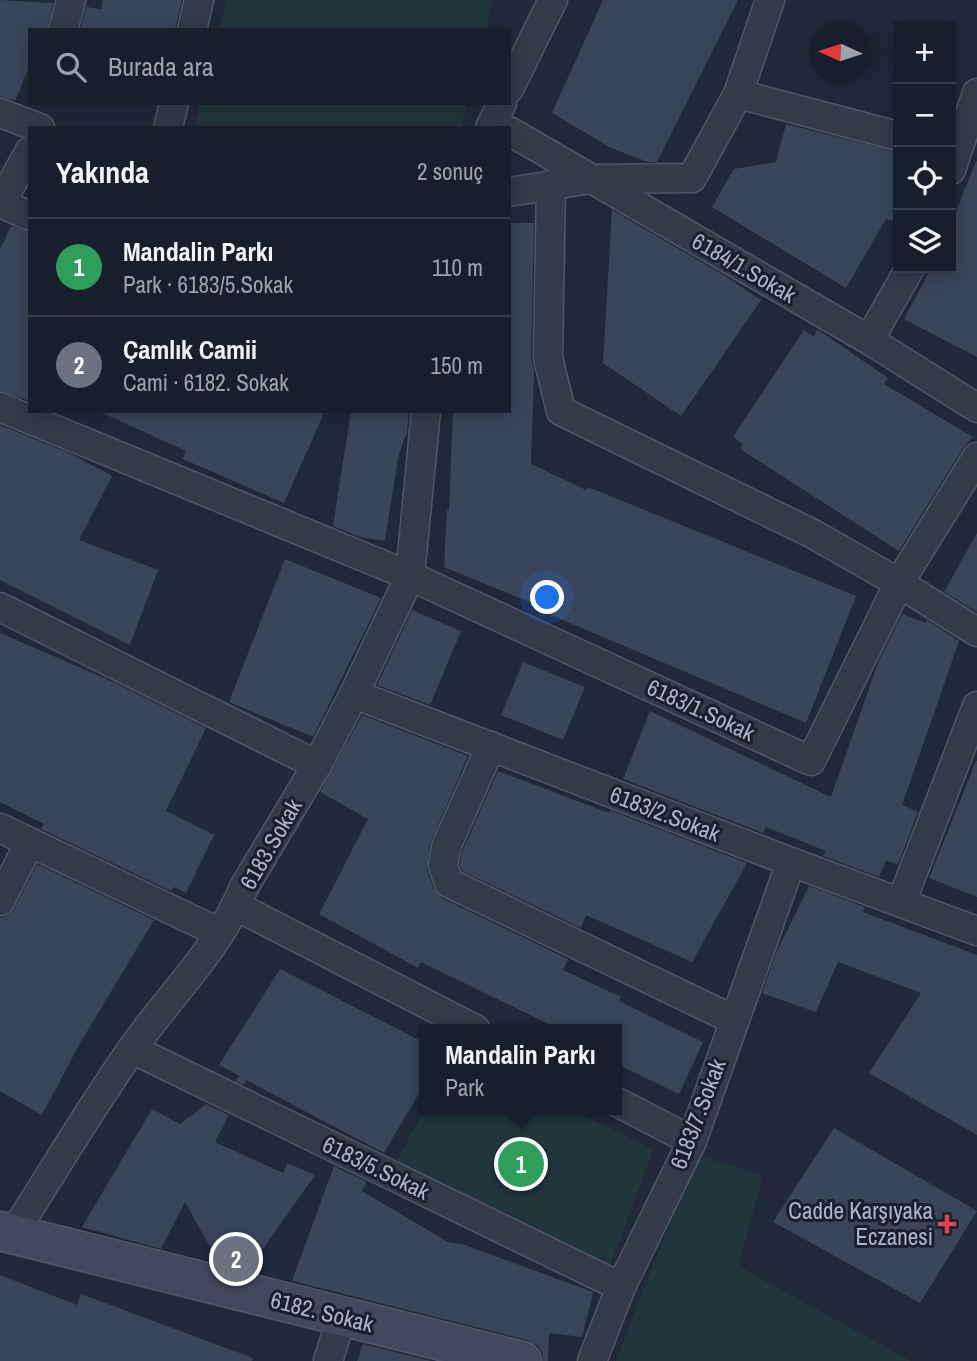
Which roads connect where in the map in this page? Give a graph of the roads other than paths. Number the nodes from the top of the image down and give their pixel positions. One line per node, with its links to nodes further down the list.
1 (71, 0): 5 (street)
2 (199, 0): 6 (street)
3 (553, 0): 7 (street)
4 (770, 0): 9 (street)
5 (64, 28)
6 (192, 28)
7 (511, 85)
8 (977, 93): 17 (street)
9 (738, 94): 15 (street); 18 (street)
10 (174, 105): 13 (street)
11 (0, 113): 12 (street)
12 (34, 126)
13 (168, 126)
14 (511, 129): 18 (street, 6184/1.Sokak)
15 (893, 135)
16 (28, 145): 21 (street)
17 (959, 156)
18 (591, 179): 19 (street); 24 (street, 6184/1.Sokak)
19 (551, 185): 20 (street); 30 (street)
20 (511, 192)
21 (0, 203): 22 (street)
22 (28, 215)
23 (907, 273): 24 (street)
24 (869, 340): 26 (street, 6184/1.Sokak)
25 (0, 407): 29 (street)
26 (977, 408)
27 (426, 413): 29 (street, 6183.Sokak)
28 (977, 457): 30 (street)
29 (410, 576): 30 (street, 6183/1.Sokak); 33 (street, 6183.Sokak)
30 (899, 583): 32 (street)
31 (0, 607): 36 (street)
32 (977, 632)
33 (354, 694): 35 (street, 6183/2.Sokak); 36 (street, 6183.Sokak)
34 (977, 706): 41 (street)
35 (491, 746): 39 (street, 6183/2.Sokak); 45 (street)
36 (317, 765): 42 (street, 6183.Sokak)
37 (0, 828): 38 (street)
38 (30, 842): 40 (street); 44 (street)
39 (791, 862): 41 (street, 6183/2.Sokak); 45 (street, 6183/7.Sokak)
40 (0, 901)
41 (901, 902): 43 (street, 6183/2.Sokak)
42 (236, 906): 44 (street, 6183.Sokak); 46 (street)
43 (977, 931)
44 (220, 933): 47 (street, 6183.Sokak)
45 (734, 1020): 49 (street, 6183/7.Sokak)
46 (465, 1024)
47 (132, 1049): 50 (street, 6183.Sokak); 51 (street, 6183/5.Sokak)
48 (622, 1105): 49 (street)
49 (692, 1141): 51 (street, 6183/7.Sokak)
50 (6, 1233): 52 (street, 6182. Sokak)
51 (621, 1287): 55 (street, 6183/7.Sokak)
52 (342, 1317): 53 (street); 54 (street, 6182. Sokak)
53 (328, 1361)
54 (522, 1361)
55 (592, 1361)

